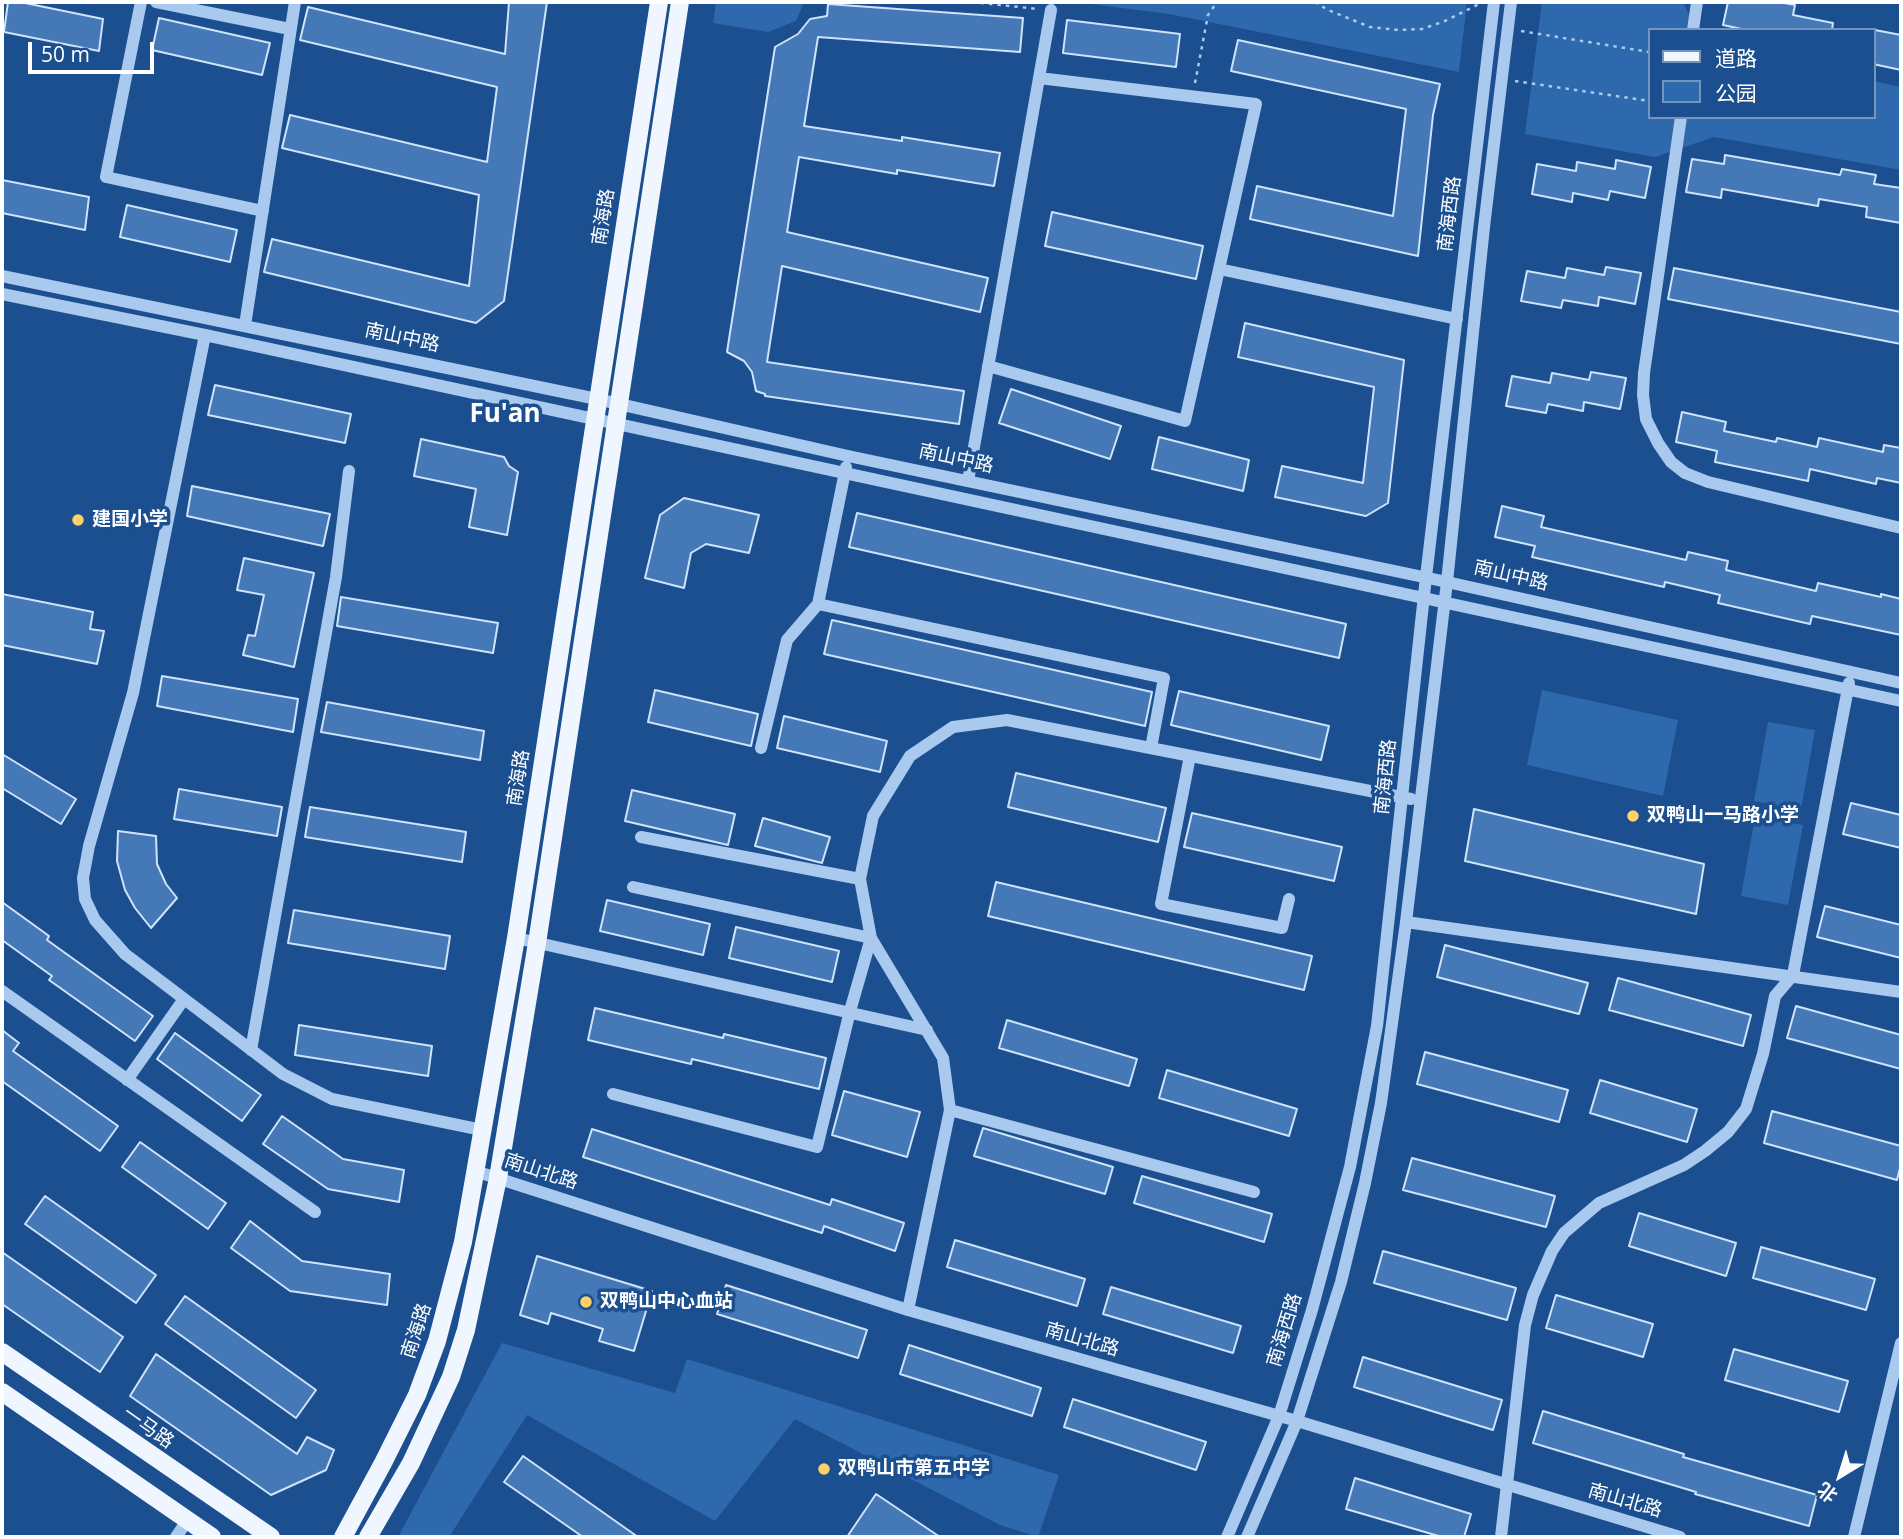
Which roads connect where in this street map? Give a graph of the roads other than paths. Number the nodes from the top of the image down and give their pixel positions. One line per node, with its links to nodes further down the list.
1 (141, 2): 14 (street)
2 (156, 2): 11 (street)
3 (295, 2): 11 (street)
4 (659, 2): 22 (main road, 南海路)
5 (680, 2): 23 (main road)
6 (1494, 2): 18 (street, 南海西路)
7 (1511, 2): 32 (street, 南海西路)
8 (1697, 2): 10 (street)
9 (1051, 10): 12 (street)
10 (1693, 28)
11 (290, 29): 14 (street)
12 (1039, 78): 15 (street); 21 (street)
13 (1681, 119): 30 (street)
14 (263, 211): 19 (street)
15 (1219, 269): 18 (street); 21 (street)
16 (2, 276): 19 (street, 南山中路)
17 (2, 294): 20 (street, 南山中路)
18 (1457, 319): 31 (street, 南海西路)
19 (245, 325): 22 (street, 南山中路)
20 (205, 335): 24 (street, 南山中路); 56 (street)
21 (988, 366): 29 (street)
22 (597, 399): 23 (street, 南山中路); 24 (main road, 南海路)
23 (619, 404): 25 (main road); 26 (street, 南山中路)
24 (594, 419): 25 (street, 南山中路); 50 (main road, 南海路)
25 (616, 424): 28 (street, 南山中路); 52 (main road)
26 (848, 456): 28 (street); 29 (street, 南山中路)
27 (349, 471): 59 (street)
28 (844, 474): 33 (street, 南山中路); 35 (street)
29 (968, 481): 31 (street, 南山中路)
30 (1901, 528)
31 (1426, 577): 32 (street, 南山中路); 33 (street, 南海西路)
32 (1447, 582): 34 (street, 南海西路); 36 (street, 南山中路)
33 (1424, 597): 34 (street, 南山中路); 43 (street, 南海西路)
34 (1444, 601): 38 (street, 南山中路); 44 (street, 南海西路)
35 (818, 604): 40 (street); 41 (street)
36 (1851, 672): 37 (street, 南山中路); 38 (street)
37 (1901, 683)
38 (1848, 690): 39 (street, 南山中路); 53 (street)
39 (1901, 701)
40 (761, 748)
41 (1151, 748): 42 (street); 46 (street)
42 (1189, 755): 43 (street); 48 (street)
43 (1403, 798): 44 (street); 72 (street, 南海西路)
44 (1420, 801): 49 (street, 南海西路)
45 (641, 837): 46 (street)
46 (860, 879): 51 (street)
47 (633, 887): 51 (street)
48 (1289, 899)
49 (1406, 922): 53 (street); 73 (street, 南海西路)
50 (516, 938): 52 (street); 63 (main road, 南海路)
51 (871, 938): 57 (street); 58 (street)
52 (537, 943): 57 (street); 65 (main road)
53 (1793, 975): 55 (street); 74 (street)
54 (2, 991): 60 (street)
55 (1901, 992)
56 (184, 999): 59 (street); 60 (street)
57 (850, 1011): 58 (street); 61 (street)
58 (927, 1030): 62 (street)
59 (251, 1050): 63 (street)
60 (127, 1080): 67 (street)
61 (613, 1094)
62 (950, 1110): 66 (street); 68 (street)
63 (482, 1130): 64 (main road, 南海路)
64 (475, 1171): 65 (street, 南山北路); 79 (main road, 南海路)
65 (498, 1178): 68 (street, 南山北路); 80 (main road)
66 (1254, 1192)
67 (315, 1212)
68 (908, 1310): 72 (street, 南山北路)
69 (1901, 1343): 85 (street)
70 (2, 1352): 78 (main road, 一马路)
71 (2, 1392): 75 (main road)
72 (1279, 1416): 73 (street, 南山北路); 81 (street, 南海西路)
73 (1297, 1421): 74 (street, 南山北路); 82 (street, 南海西路)
74 (1507, 1486): 83 (street); 84 (street, 南山北路)
75 (187, 1521): 76 (street); 77 (main road)
76 (176, 1537)
77 (212, 1537)
78 (271, 1537)
79 (343, 1537)
80 (368, 1537)
81 (1227, 1537)
82 (1247, 1537)
83 (1501, 1537)
84 (1680, 1537)
85 (1854, 1537)

